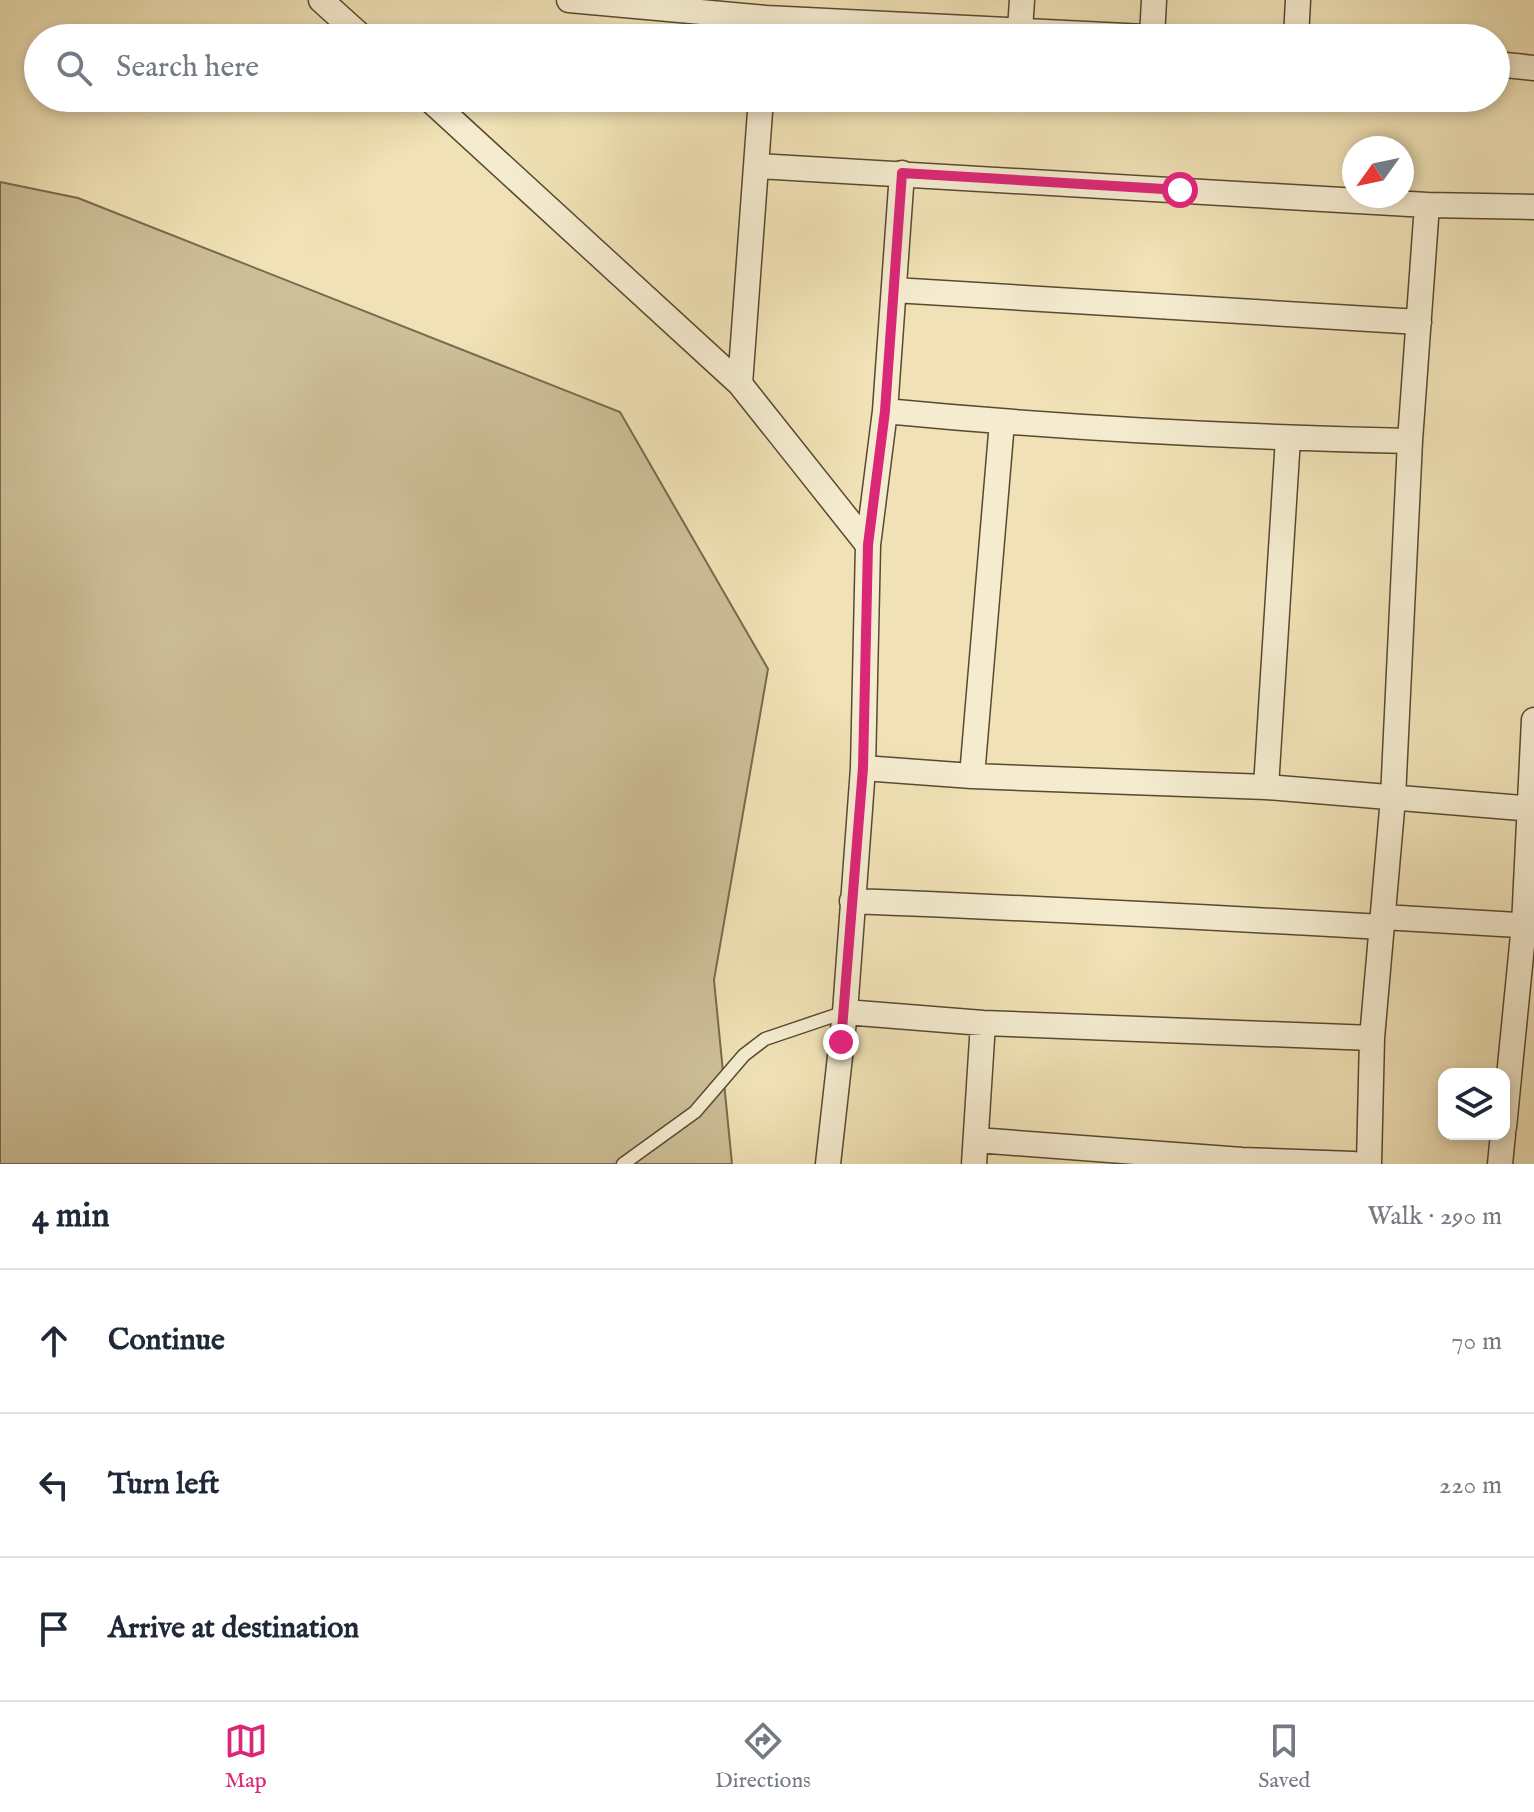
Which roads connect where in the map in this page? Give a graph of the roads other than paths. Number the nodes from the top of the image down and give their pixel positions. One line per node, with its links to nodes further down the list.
1 (321, 0): 6 (street)
2 (569, 0): 7 (street)
3 (1022, 0): 8 (street)
4 (1154, 0): 9 (street)
5 (1298, 0): 10 (street)
6 (348, 24)
7 (738, 24)
8 (1020, 24)
9 (1153, 24)
10 (1297, 24)
11 (1510, 65): 12 (street)
12 (1534, 68)
13 (443, 112): 21 (street)
14 (760, 112): 15 (street)
15 (757, 166): 16 (street); 21 (street)
16 (902, 173): 17 (street); 19 (street)
17 (1427, 205): 18 (street); 20 (street)
18 (1534, 207)
19 (894, 290): 20 (street); 22 (street)
20 (1419, 322): 25 (street)
21 (740, 384): 26 (street)
22 (885, 411): 23 (street); 26 (street)
23 (1002, 422): 24 (street); 29 (street)
24 (1288, 438): 25 (street); 30 (street)
25 (1410, 441): 31 (street)
26 (868, 545): 28 (street)
27 (1534, 720): 32 (street)
28 (863, 768): 29 (street); 33 (street)
29 (972, 776): 30 (street)
30 (1266, 787): 31 (street)
31 (1393, 798): 32 (street); 34 (street)
32 (1531, 809): 35 (street)
33 (852, 901): 34 (street); 36 (street)
34 (1382, 922): 35 (street); 38 (street)
35 (1529, 926): 39 (street)
36 (845, 1012): 37 (street); 43 (lane); 44 (street)
37 (983, 1023): 38 (street); 41 (street)
38 (1372, 1038): 46 (street)
39 (1510, 1079)
40 (1502, 1140): 47 (street)
41 (975, 1152): 42 (street)
42 (1242, 1162): 45 (street)
43 (623, 1164)
44 (828, 1164)
45 (1353, 1164)
46 (1369, 1164)
47 (1500, 1164)

